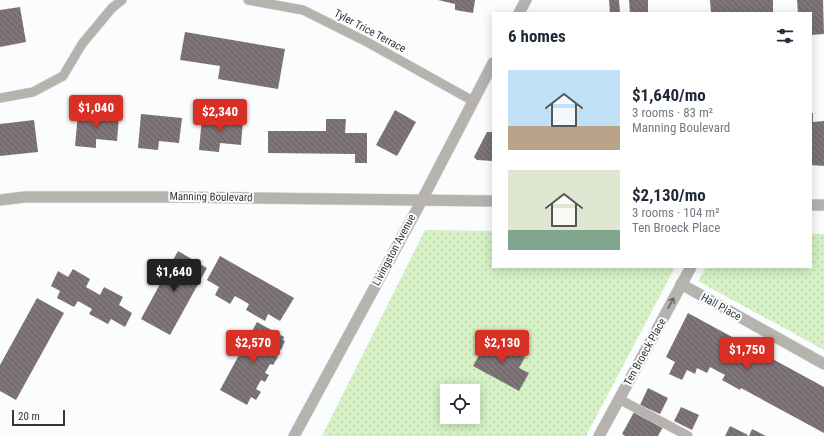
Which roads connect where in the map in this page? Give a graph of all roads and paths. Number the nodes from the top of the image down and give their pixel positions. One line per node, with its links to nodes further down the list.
1 (122, 0): 6 (lane)
2 (248, 0): 7 (lane, Tyler Trice Terrace)
3 (526, 0): 4 (street)
4 (520, 12)
5 (492, 65): 7 (street, Livingston Avenue)
6 (0, 98)
7 (473, 101): 9 (street, Livingston Avenue)
8 (0, 200): 9 (street, Manning Boulevard)
9 (422, 200): 10 (street, Manning Boulevard); 17 (street, Livingston Avenue)
10 (492, 201)
11 (812, 204): 12 (street)
12 (824, 205)
13 (690, 268): 14 (street, Ten Broeck Place)
14 (681, 284): 15 (street, Hall Place); 16 (street, Ten Broeck Place, one-way to 14)
15 (824, 364)
16 (619, 399): 18 (street, Ten Broeck Place); 19 (lane)
17 (294, 436)
18 (599, 436)
19 (688, 436)

